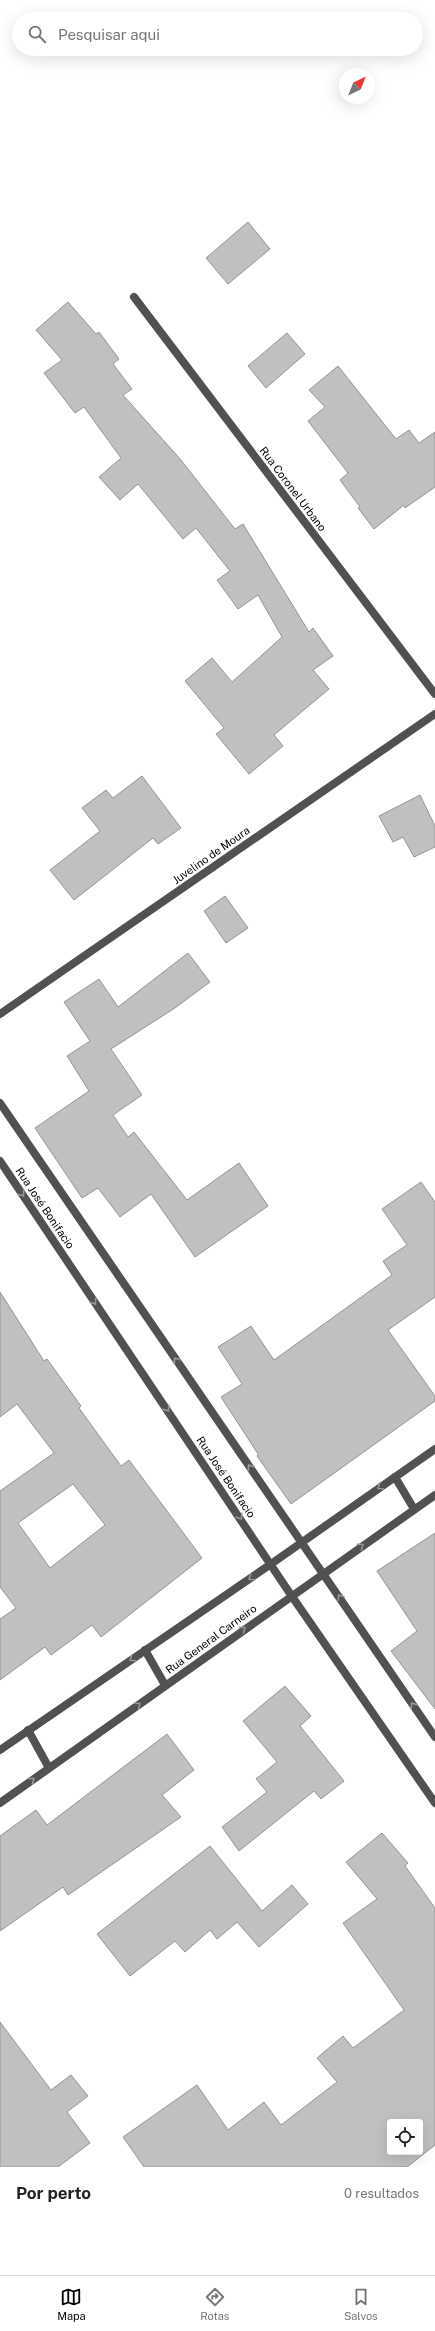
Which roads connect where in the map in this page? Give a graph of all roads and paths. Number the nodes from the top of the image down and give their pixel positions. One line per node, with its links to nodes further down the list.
1 (134, 297): 2 (street, Rua Coronel Urbano)
2 (435, 694)
3 (435, 714): 4 (street, Juvelino de Moura)
4 (0, 1014)
5 (0, 1102): 11 (street, Rua José Bonifacio, one-way to 5)
6 (0, 1161): 12 (street, Rua José Bonifacio, one-way to 12)
7 (435, 1449): 8 (street)
8 (395, 1476): 10 (street); 11 (street, one-way to 11)
9 (435, 1495): 10 (street, Rua General Carneiro)
10 (414, 1509): 13 (street, Rua General Carneiro, one-way to 10)
11 (301, 1542): 12 (street); 13 (street, Rua José Bonifacio)
12 (271, 1564): 14 (street, Rua José Bonifacio); 15 (street, one-way to 15)
13 (324, 1573): 14 (street, Rua General Carneiro); 18 (street, Rua José Bonifacio, one-way to 13)
14 (292, 1595): 16 (street, Rua General Carneiro, one-way to 14); 22 (street, Rua José Bonifacio)
15 (146, 1650): 16 (street); 17 (street, one-way to 17)
16 (165, 1686): 20 (street, Rua General Carneiro, one-way to 16)
17 (28, 1730): 19 (street); 20 (street)
18 (435, 1737)
19 (0, 1750)
20 (50, 1768): 21 (street, Rua General Carneiro, one-way to 20)
21 (0, 1803)
22 (435, 1803)

